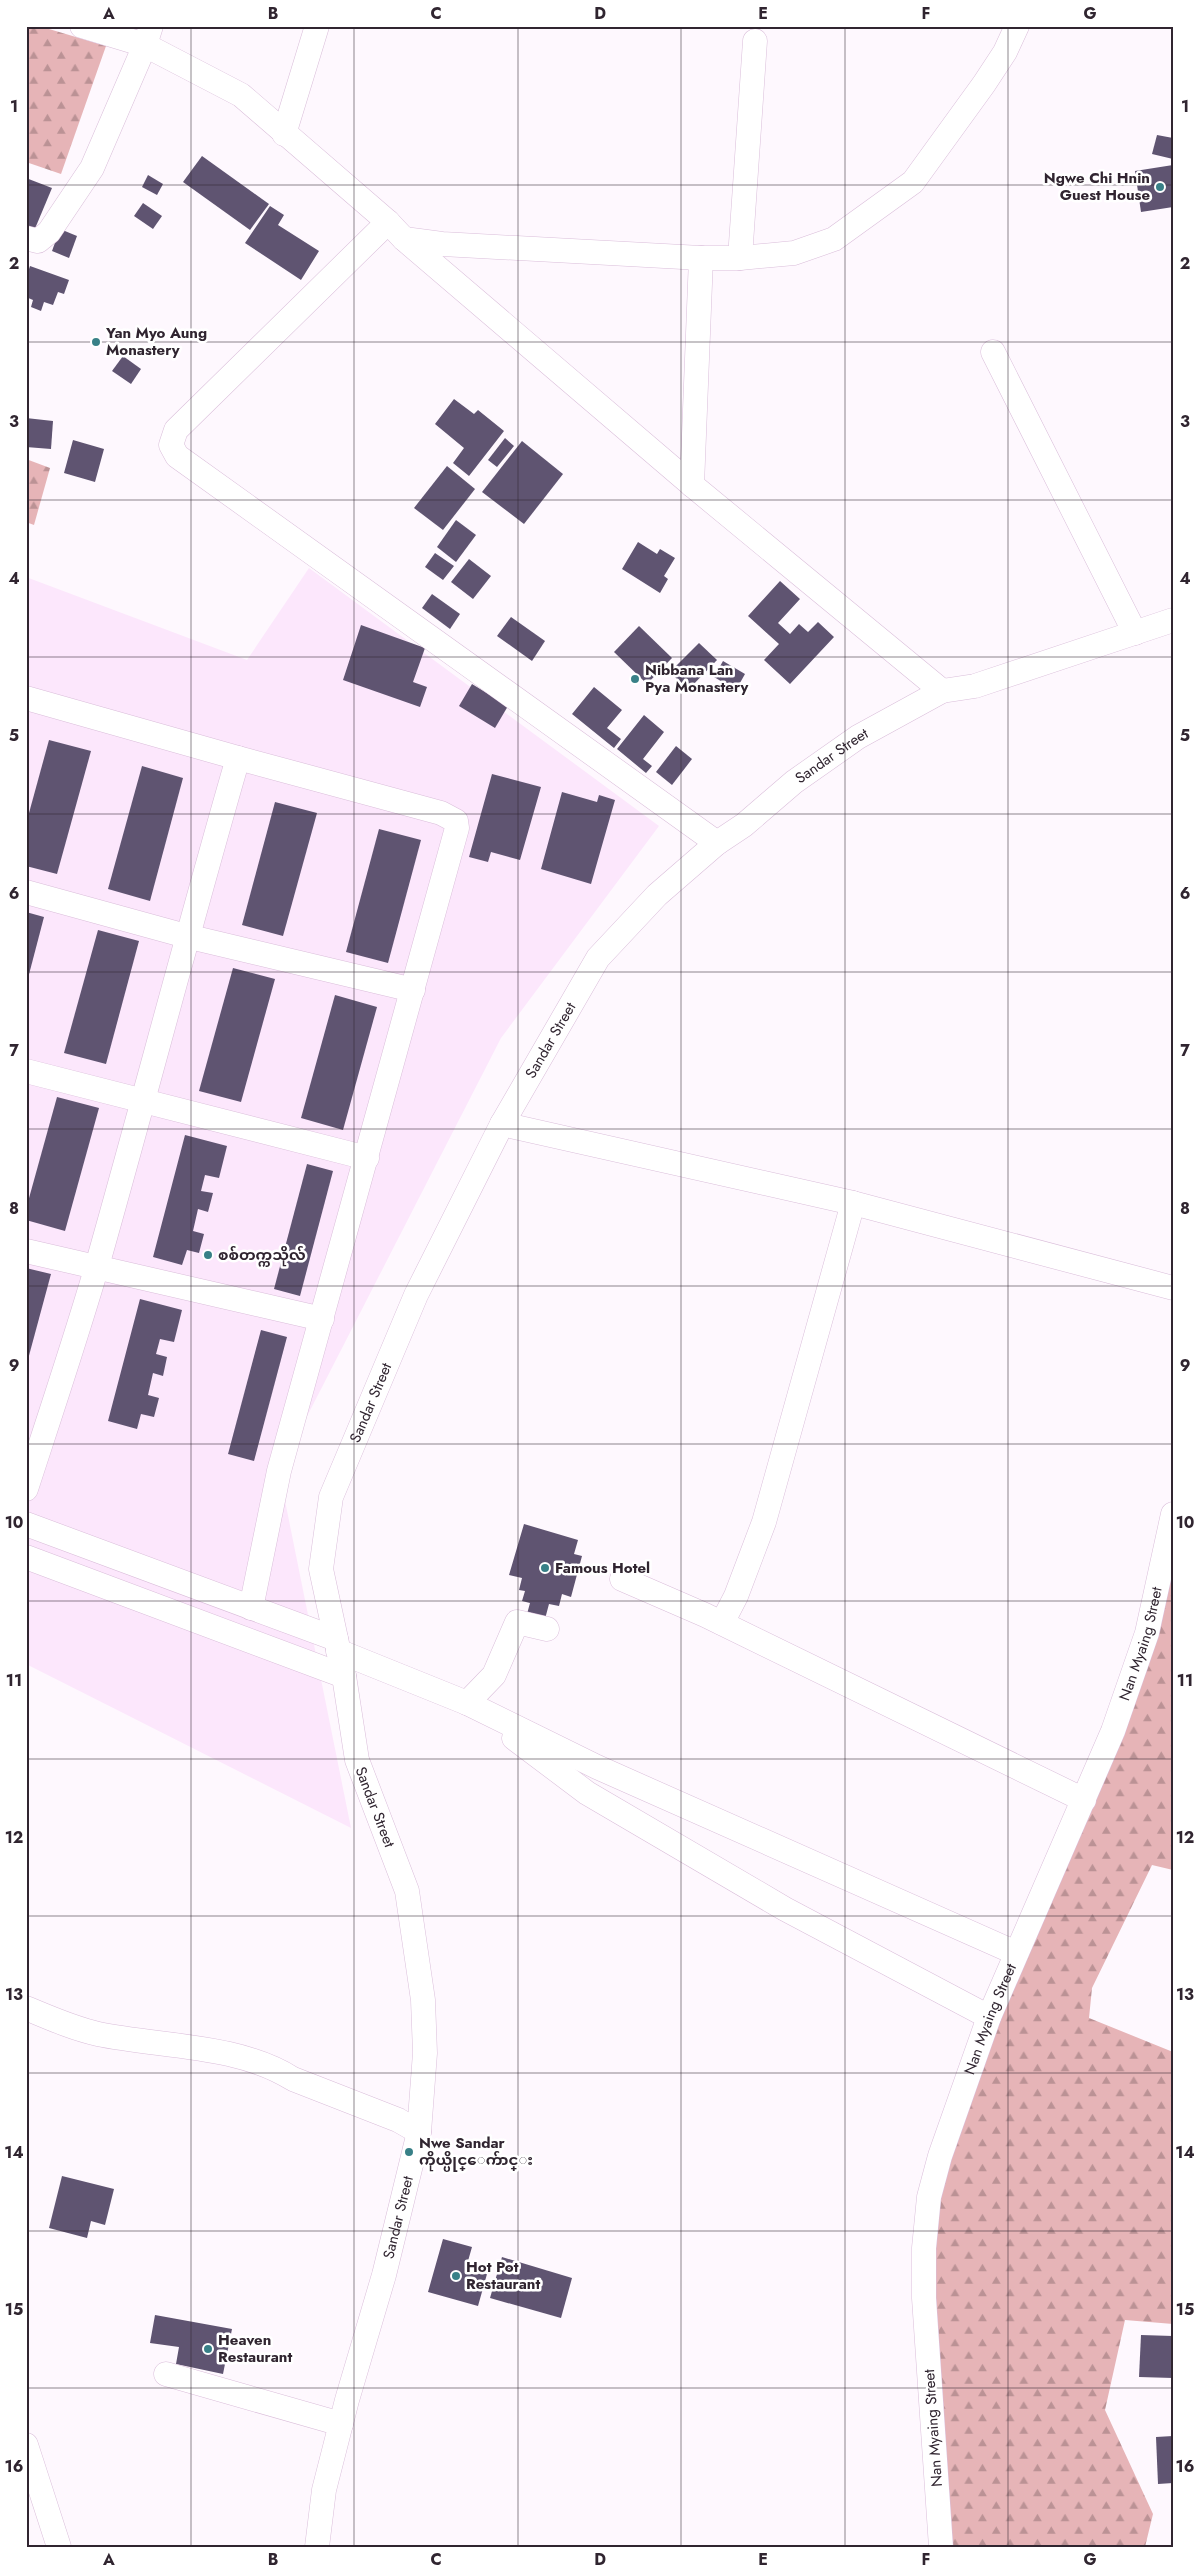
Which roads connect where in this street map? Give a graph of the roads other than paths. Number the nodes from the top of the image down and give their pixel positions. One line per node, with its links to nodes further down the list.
1 (82, 26): 4 (street)
2 (317, 26): 6 (street)
3 (1017, 26): 11 (street)
4 (148, 35): 6 (street); 8 (street)
5 (756, 41): 11 (street)
6 (284, 134): 7 (street)
7 (388, 222): 9 (street); 19 (street)
8 (26, 238)
9 (404, 240): 10 (street); 13 (street)
10 (701, 258): 11 (street); 13 (street)
11 (740, 258)
12 (993, 352): 15 (street)
13 (692, 485): 16 (street)
14 (1173, 620): 15 (street, Sandar Street)
15 (1135, 633): 16 (street, Sandar Street)
16 (942, 691): 19 (street, Sandar Street)
17 (26, 698): 18 (street)
18 (238, 758): 21 (street); 22 (street)
19 (717, 843): 25 (street, Sandar Street)
20 (26, 892): 21 (street)
21 (186, 936): 22 (street); 24 (street)
22 (413, 990): 26 (street)
23 (26, 1071): 24 (street)
24 (144, 1100): 26 (street); 29 (street)
25 (502, 1124): 27 (street); 40 (street, Sandar Street)
26 (367, 1158): 31 (street)
27 (853, 1203): 30 (street); 38 (street)
28 (26, 1251): 29 (street)
29 (96, 1269): 31 (street); 32 (street)
30 (1173, 1288)
31 (322, 1319): 37 (street)
32 (26, 1488)
33 (1173, 1514): 43 (street, Nan Myaing Street)
34 (26, 1524): 37 (street)
35 (26, 1556): 41 (street)
36 (622, 1579): 38 (street)
37 (250, 1608): 40 (street)
38 (722, 1623): 43 (street)
39 (547, 1629): 42 (street)
40 (337, 1645): 41 (street, Sandar Street); 42 (street)
41 (344, 1676): 47 (street, Sandar Street)
42 (467, 1702): 44 (street); 46 (street)
43 (1084, 1800): 44 (street, Nan Myaing Street)
44 (1016, 1953): 46 (street, Nan Myaing Street)
45 (26, 2008): 47 (street)
46 (989, 2017): 53 (street, Nan Myaing Street)
47 (418, 2132): 49 (street, Sandar Street)
48 (166, 2374): 49 (street)
49 (340, 2424): 52 (street, Sandar Street)
50 (26, 2445): 51 (street)
51 (59, 2547)
52 (317, 2547)
53 (941, 2547)

